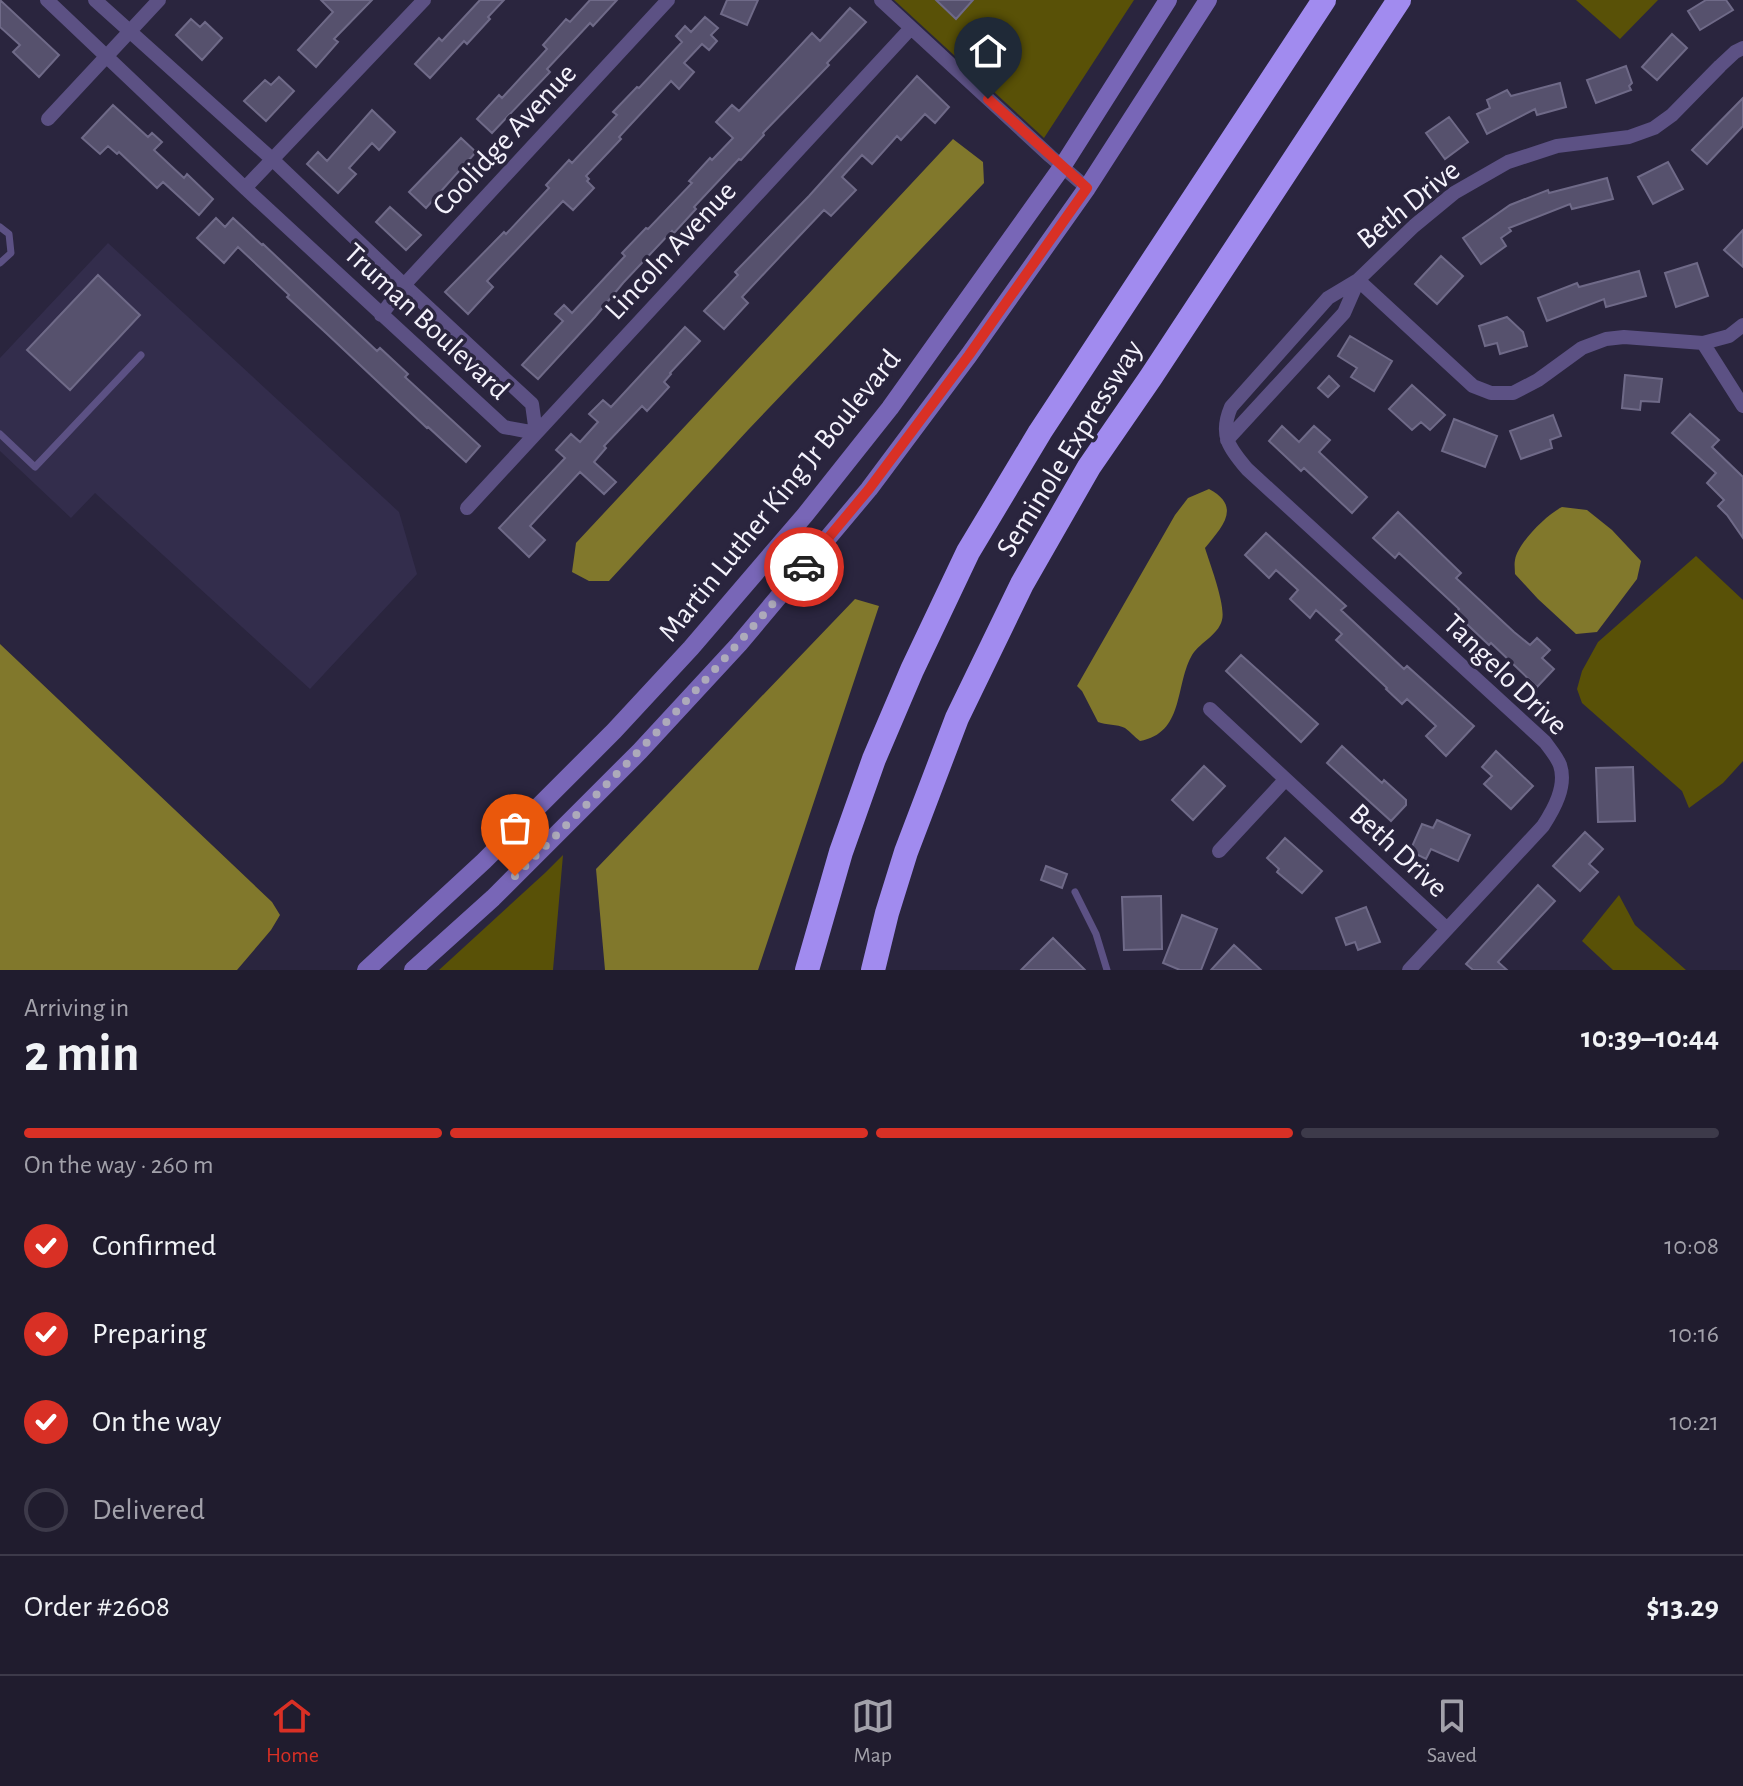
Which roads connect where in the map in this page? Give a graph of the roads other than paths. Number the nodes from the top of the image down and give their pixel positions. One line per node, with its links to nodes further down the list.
1 (47, 0): 14 (street, Truman Boulevard)
2 (95, 0): 12 (street, Truman Boulevard)
3 (159, 0): 12 (street)
4 (424, 0): 16 (street)
5 (668, 0): 23 (street, Coolidge Avenue)
6 (881, 0): 11 (street)
7 (1168, 0): 17 (main road, Martin Luther King Jr Boulevard)
8 (1208, 0): 19 (main road, Martin Luther King Jr Boulevard)
9 (1324, 0): 41 (highway, Seminole Expressway)
10 (1399, 0): 42 (highway, Seminole Expressway)
11 (911, 28): 17 (street); 29 (street, Lincoln Avenue)
12 (128, 31): 14 (street); 16 (street, Truman Boulevard)
13 (1743, 48): 22 (street, Beth Drive)
14 (106, 55): 15 (street); 18 (street, Truman Boulevard)
15 (48, 119)
16 (273, 160): 18 (street); 23 (street, Truman Boulevard)
17 (1062, 167): 19 (street); 38 (main road, Martin Luther King Jr Boulevard)
18 (245, 188): 24 (street, Truman Boulevard)
19 (1087, 188): 40 (main road, Martin Luther King Jr Boulevard)
20 (0, 227): 21 (lane)
21 (0, 263)
22 (1358, 280): 26 (street); 31 (street, Beth Drive); 31 (street, Beth Drive)
23 (404, 285): 24 (street, Coolidge Avenue); 29 (street, Truman Boulevard)
24 (381, 315): 29 (street, Truman Boulevard)
25 (1743, 325): 26 (street)
26 (1703, 343): 28 (street)
27 (141, 355): 30 (lane)
28 (1743, 406)
29 (536, 433): 32 (street, Lincoln Avenue)
30 (0, 434)
31 (1227, 440): 37 (street, Tangelo Drive)
32 (467, 508)
33 (1210, 709): 34 (street, Beth Drive)
34 (1285, 780): 35 (street); 37 (street, Beth Drive)
35 (1219, 851)
36 (1075, 892): 43 (lane)
37 (1447, 929): 44 (street, Tangelo Drive)
38 (393, 945): 39 (main road, Martin Luther King Jr Boulevard); 40 (main road)
39 (366, 970)
40 (414, 970)
41 (807, 970)
42 (873, 970)
43 (1107, 970)
44 (1409, 970)

